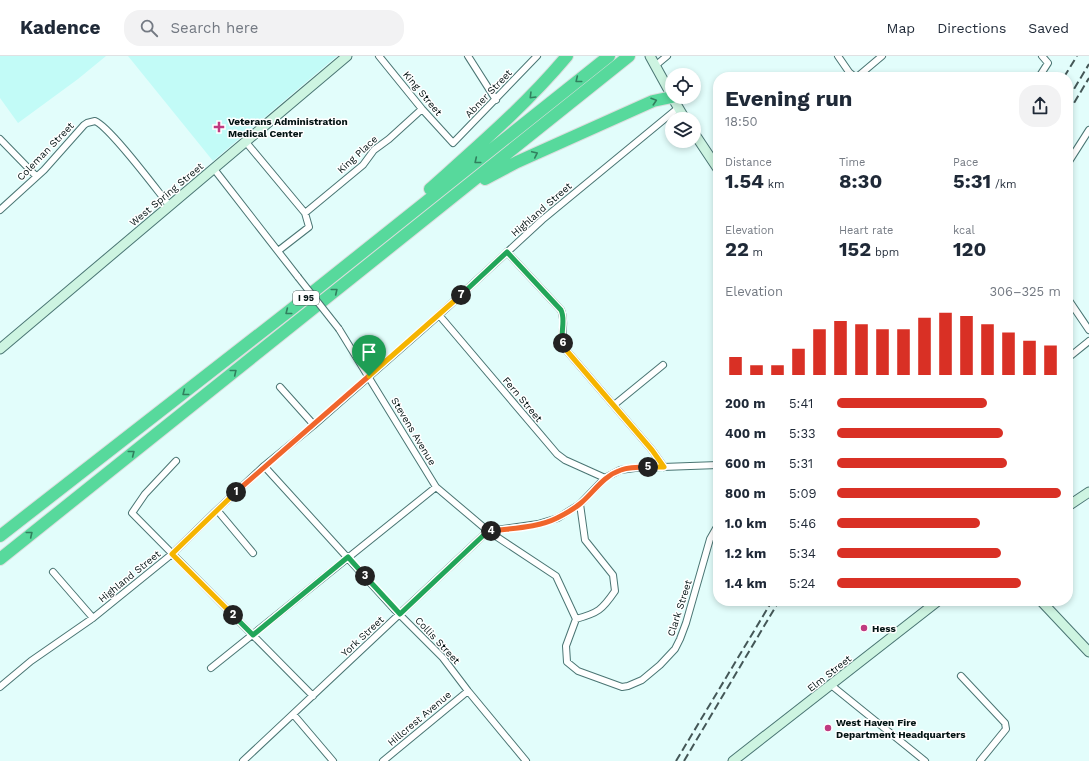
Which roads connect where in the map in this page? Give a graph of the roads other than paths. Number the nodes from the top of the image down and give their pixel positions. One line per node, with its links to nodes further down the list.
1 (347, 56): 26 (main road, West Spring Street)
2 (379, 56): 22 (street, King Street)
3 (468, 56): 19 (street)
4 (537, 56): 19 (street, Abner Street)
5 (567, 56): 39 (highway, one-way to 39)
6 (609, 56): 39 (highway, I 95, one-way to 39)
7 (650, 56): 13 (main road)
8 (667, 56): 13 (street)
9 (838, 56): 14 (street)
10 (882, 56): 15 (street)
11 (1042, 56): 16 (street)
12 (628, 57): 36 (highway, I 95)
13 (655, 66): 17 (main road)
14 (849, 72)
15 (862, 72)
16 (1042, 72)
17 (665, 84)
18 (665, 99): 36 (highway, one-way to 18)
19 (496, 100): 27 (street, Abner Street)
20 (676, 104): 21 (main road)
21 (678, 108): 23 (main road); 38 (street, Highland Street)
22 (422, 109): 27 (street, King Street); 35 (street, King Place)
23 (681, 112)
24 (1089, 130): 29 (street)
25 (0, 139): 32 (street)
26 (245, 142): 31 (main road, West Spring Street); 35 (street)
27 (454, 143)
28 (701, 144): 30 (main road)
29 (1073, 154)
30 (713, 162)
31 (214, 169): 33 (main road, West Spring Street); 37 (street, Stevens Avenue)
32 (36, 176): 33 (street, Coleman Street); 34 (street, Coleman Street)
33 (169, 205): 44 (main road, West Spring Street)
34 (0, 210)
35 (305, 213): 37 (street)
36 (396, 242): 67 (highway, I 95, one-way to 36)
37 (278, 251): 47 (street, Stevens Avenue, bridge)
38 (507, 252): 41 (street, Highland Street); 49 (street)
39 (339, 271): 63 (highway, I 95, one-way to 63)
40 (1073, 306): 42 (street)
41 (439, 315): 47 (street, Highland Street); 55 (street, Fern Street)
42 (1089, 330)
43 (1089, 341): 45 (street)
44 (0, 349)
45 (1073, 354)
46 (663, 364): 49 (street)
47 (369, 376): 50 (street, Highland Street); 56 (street, Stevens Avenue)
48 (280, 387): 50 (street)
49 (614, 405): 54 (street)
50 (314, 425): 53 (street, Highland Street)
51 (176, 461): 65 (street)
52 (713, 465): 54 (street)
53 (264, 466): 60 (street, Highland Street); 66 (street, Collis Street)
54 (664, 467): 55 (street)
55 (605, 478): 59 (street)
56 (436, 488): 61 (street, Stevens Avenue); 66 (street)
57 (1089, 492): 58 (main road)
58 (1073, 503)
59 (580, 504): 61 (street); 73 (street)
60 (216, 510): 64 (street); 65 (street, Highland Street)
61 (488, 531): 71 (street, York Street); 73 (street, Stevens Avenue)
62 (713, 533): 73 (street, Clark Street)
63 (0, 536)
64 (253, 553)
65 (172, 554): 72 (street, Highland Street); 74 (street)
66 (348, 557): 71 (street, Collis Street); 74 (street)
67 (0, 559)
68 (53, 572): 72 (street)
69 (932, 606): 78 (main road, Elm Street)
70 (1046, 606): 75 (main road)
71 (400, 614): 80 (street, Collis Street); 81 (street, York Street)
72 (93, 618): 79 (street, Highland Street)
73 (576, 619)
74 (253, 635): 76 (street); 81 (street)
75 (1089, 652)
76 (211, 668)
77 (962, 676): 89 (street)
78 (831, 685): 87 (main road, Elm Street); 88 (street)
79 (0, 687)
80 (468, 691): 85 (street, Hillcrest Avenue); 86 (street, Collis Street)
81 (313, 696): 82 (street, York Street)
82 (293, 714): 83 (street, York Street); 84 (street)
83 (242, 761)
84 (333, 761)
85 (383, 761)
86 (526, 761)
87 (733, 761)
88 (925, 761)
89 (980, 761)

